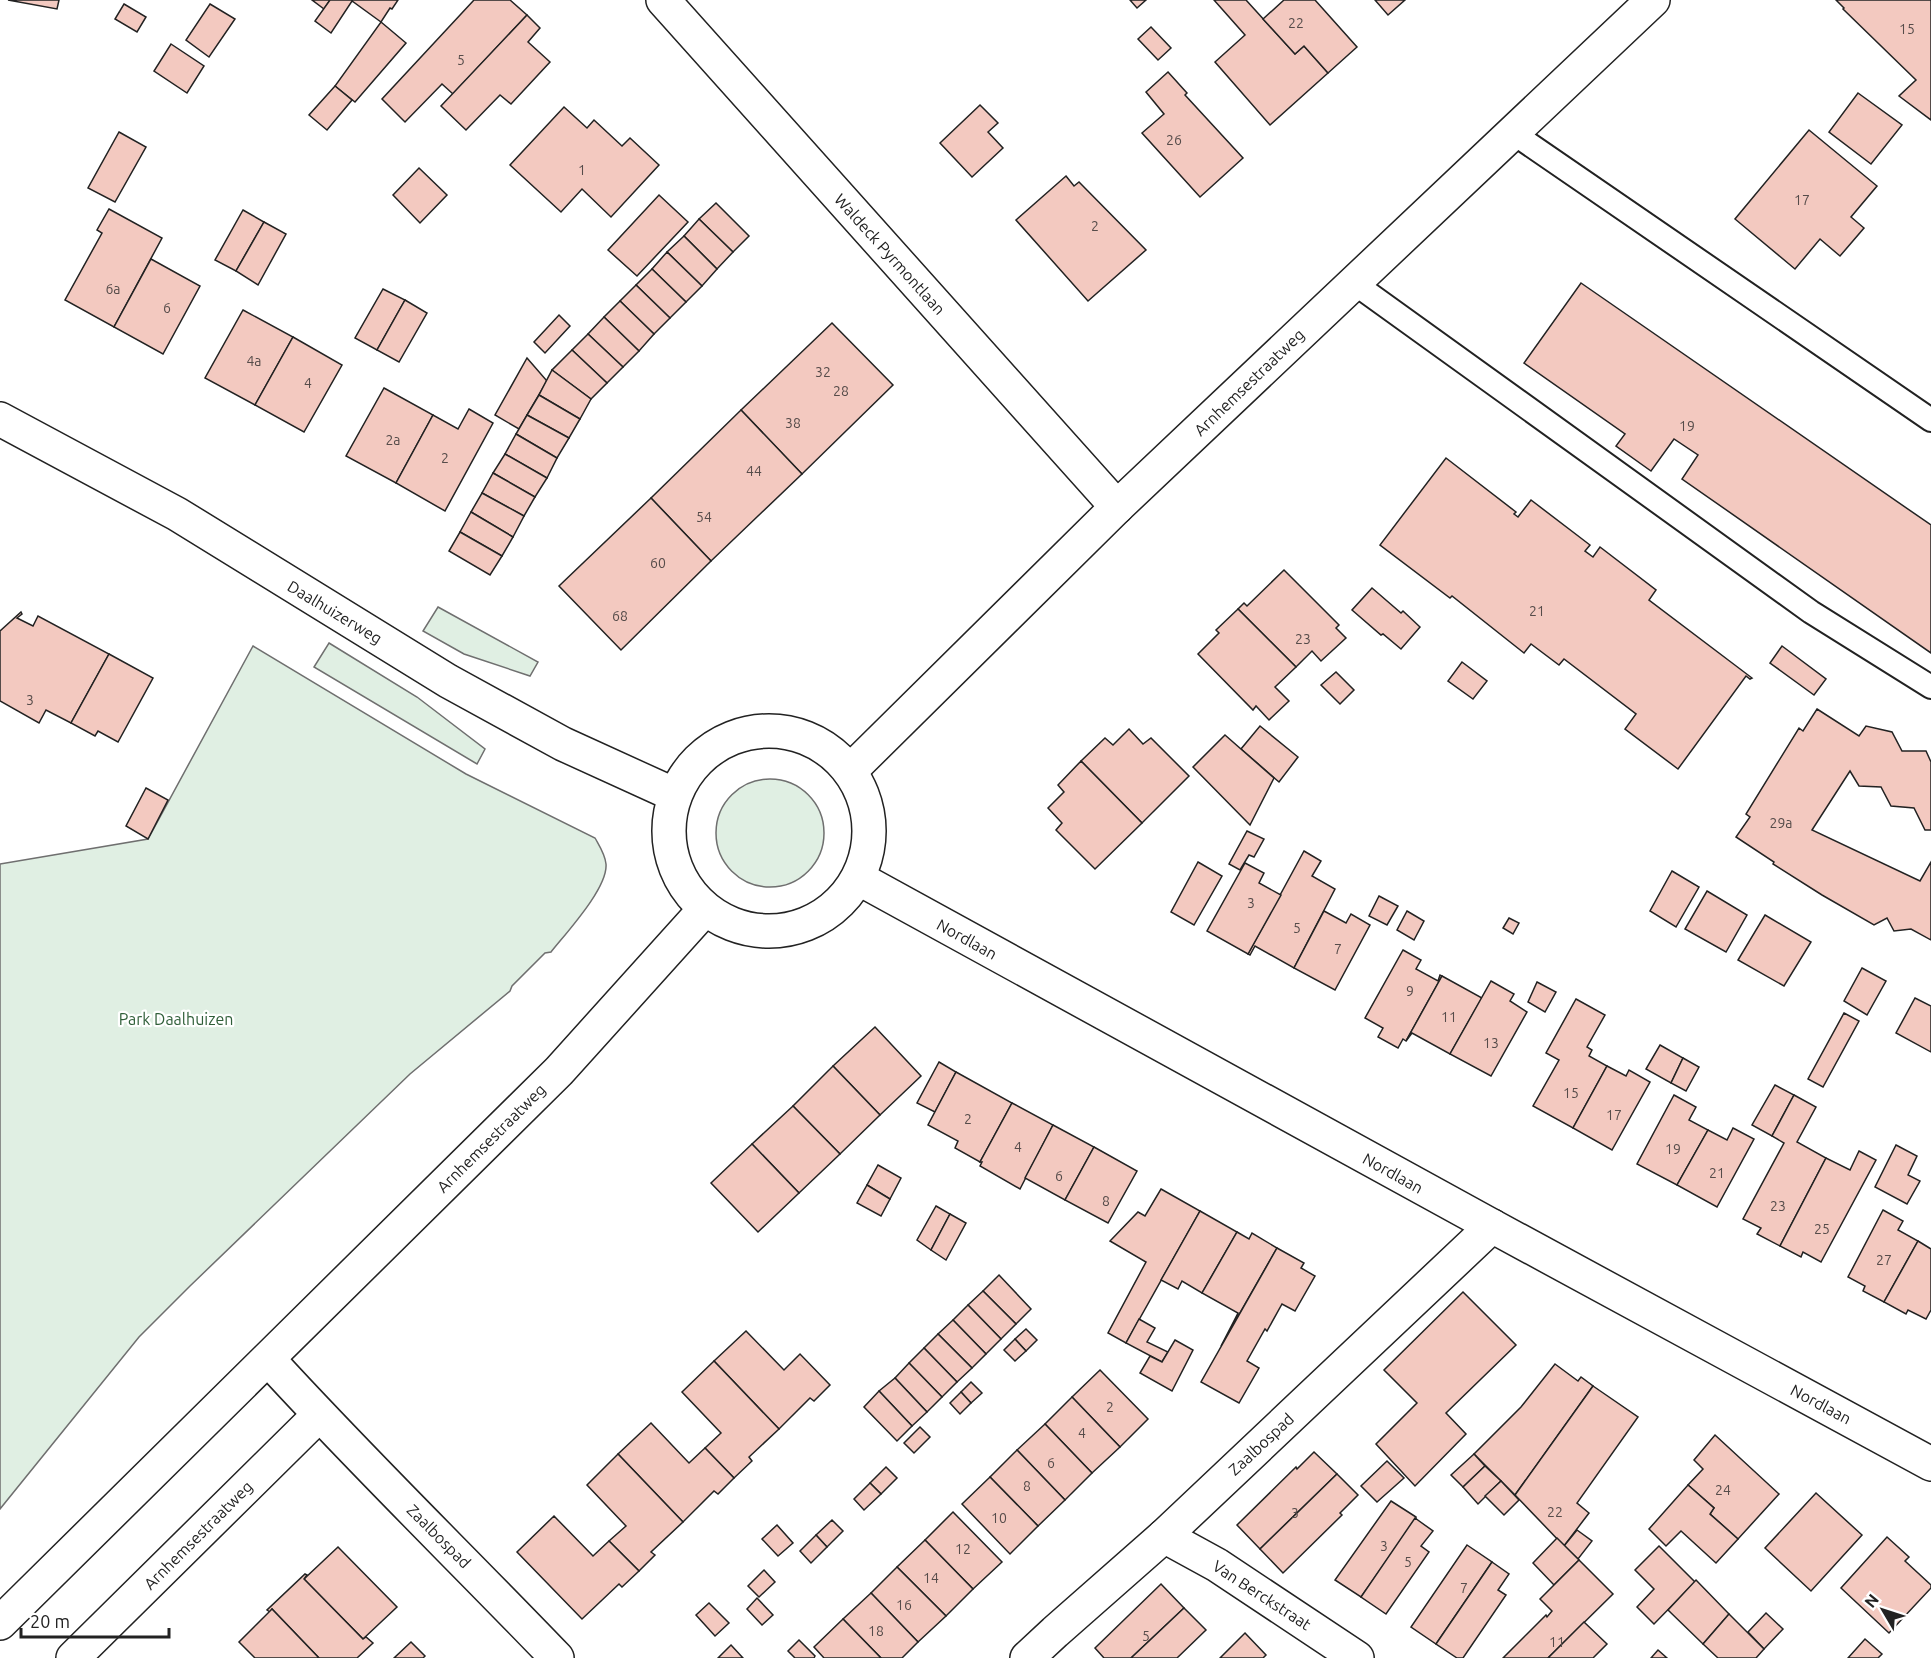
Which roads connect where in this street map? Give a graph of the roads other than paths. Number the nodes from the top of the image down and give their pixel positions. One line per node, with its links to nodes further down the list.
1 (663, 0): 7 (main road, Waldeck Pyrmontlaan)
2 (1653, 0): 3 (main road, Arnhemsestraatweg)
3 (1513, 133): 4 (main road, Arnhemsestraatweg); 6 (lane)
4 (1354, 283): 7 (main road, Arnhemsestraatweg); 8 (lane)
5 (0, 419): 10 (main road, Daalhuizerweg)
6 (1931, 420)
7 (1117, 507): 9 (main road, Arnhemsestraatweg)
8 (1931, 687)
9 (850, 771): 10 (main road); 11 (main road)
10 (675, 795): 12 (main road)
11 (858, 878): 12 (main road); 13 (main road, Nordlaan)
12 (705, 909): 14 (main road, Arnhemsestraatweg)
13 (1492, 1226): 16 (main road, Nordlaan); 17 (main road, Zaalbospad)
14 (268, 1359): 15 (main road); 18 (main road, Arnhemsestraatweg)
15 (319, 1415): 19 (main road, Arnhemsestraatweg); 20 (main road, Zaalbospad)
16 (1931, 1464)
17 (1164, 1536): 21 (main road, Zaalbospad); 22 (main road, Van Berckstraat)
18 (0, 1623)
19 (72, 1658)
20 (556, 1658)
21 (1028, 1658)
22 (1357, 1658)

